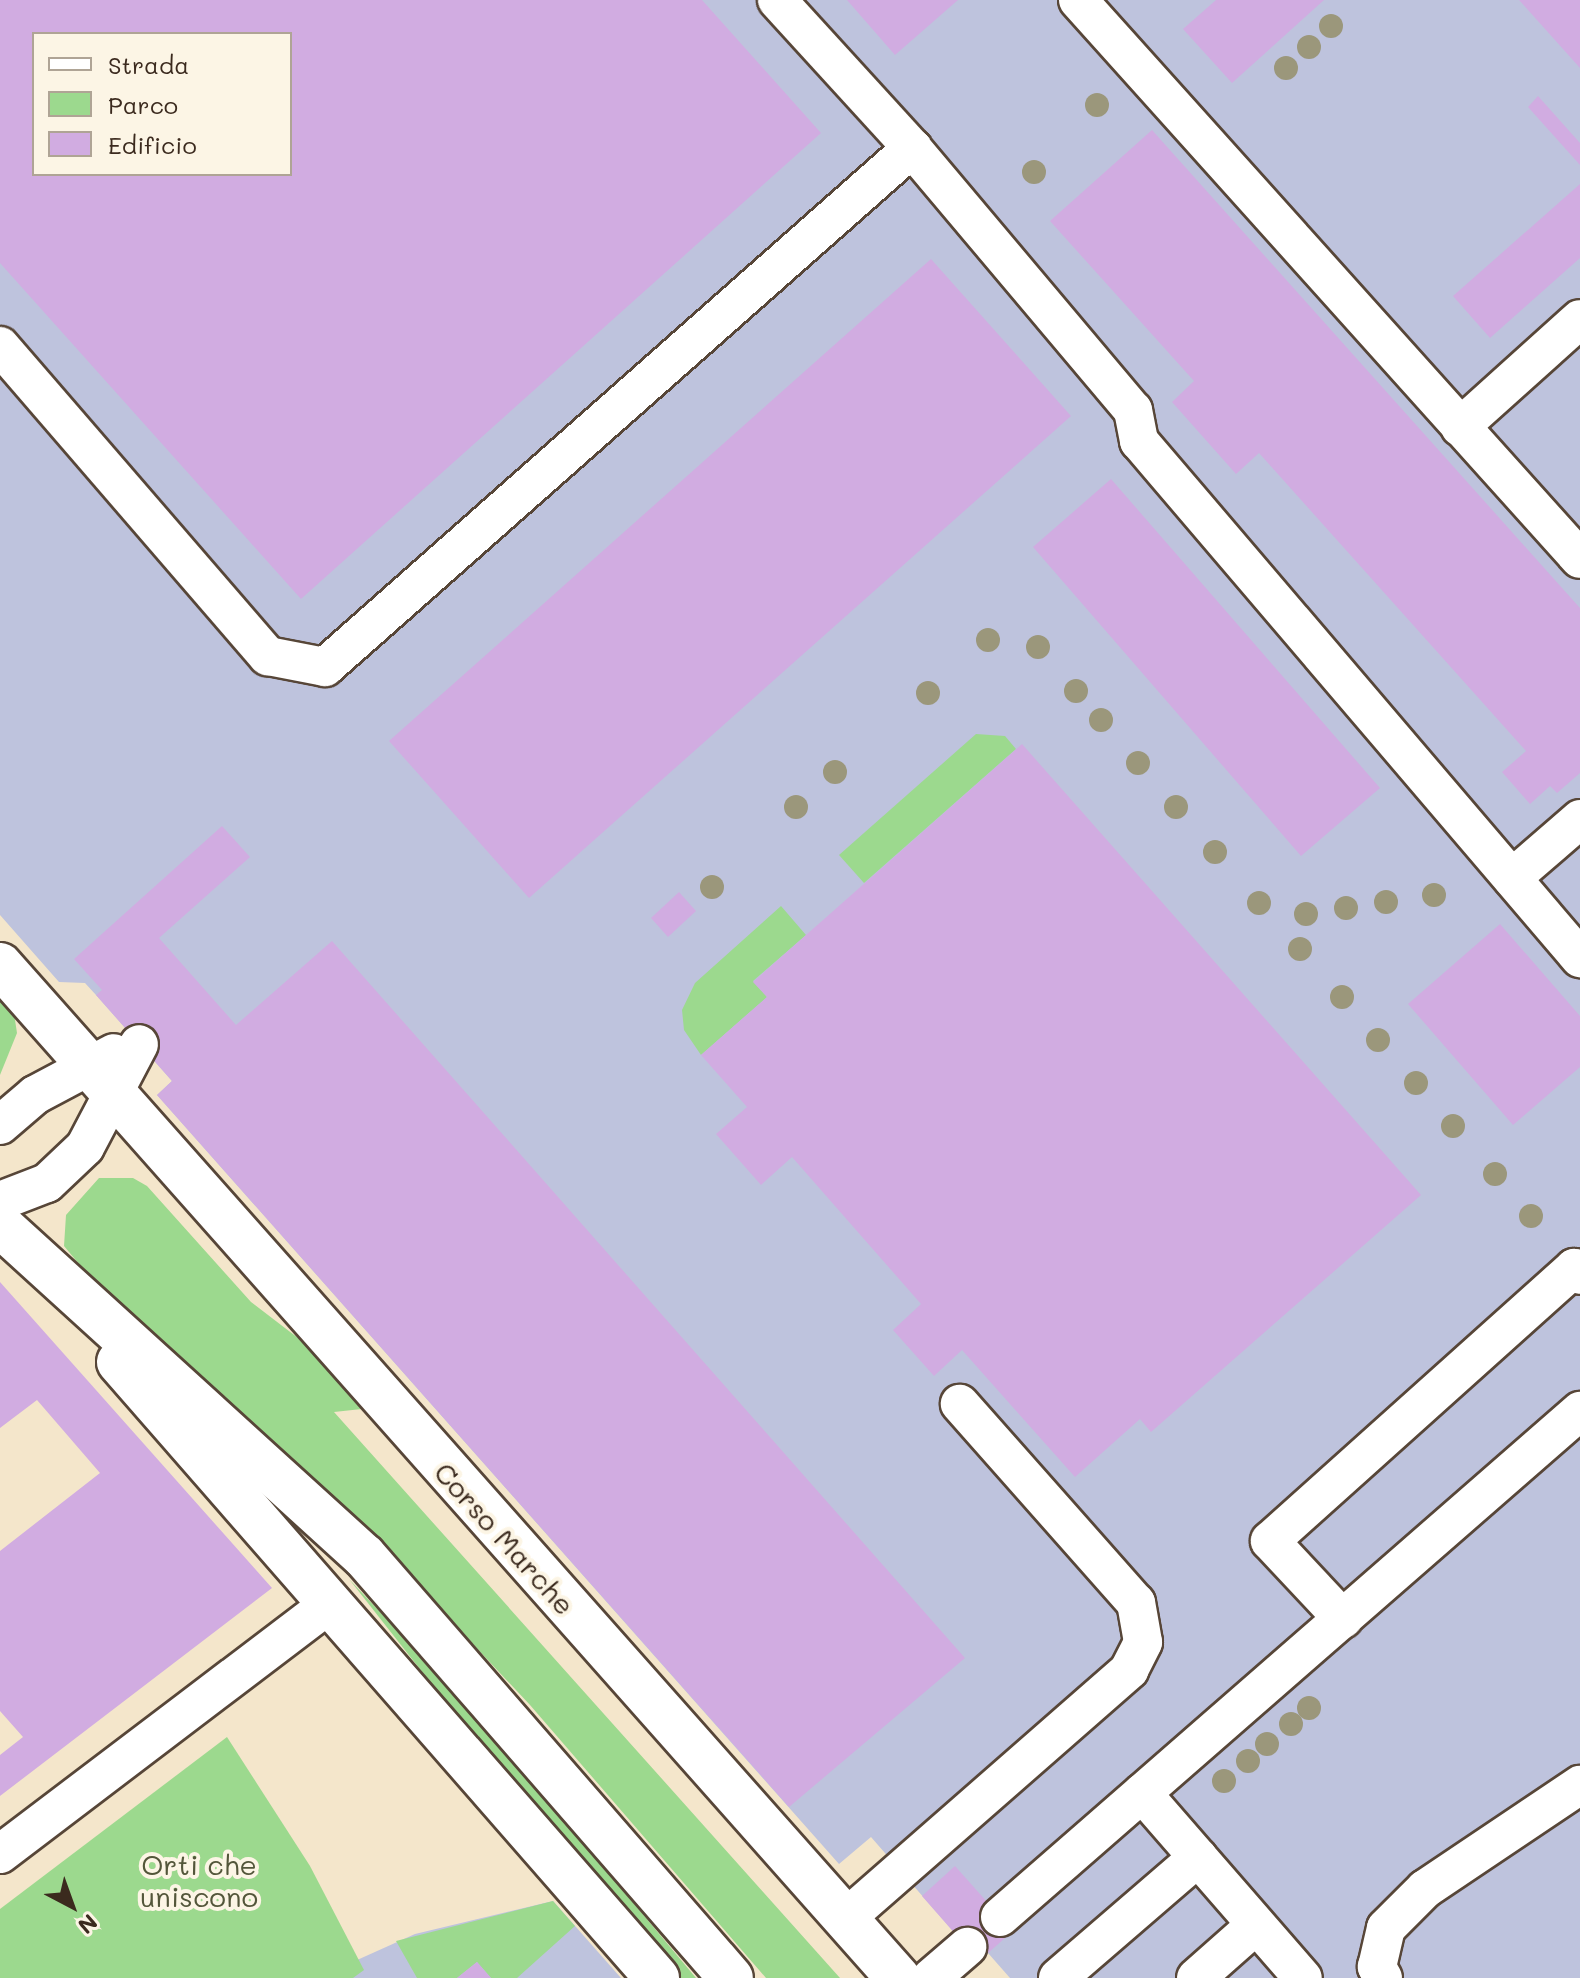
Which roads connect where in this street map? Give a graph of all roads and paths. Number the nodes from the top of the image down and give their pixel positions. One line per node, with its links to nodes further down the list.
1 (777, 0): 3 (street)
2 (1078, 0): 6 (street)
3 (912, 148): 5 (street); 9 (street)
4 (1580, 319): 6 (street)
5 (0, 346)
6 (1460, 427): 7 (street)
7 (1580, 559)
8 (1580, 819): 9 (street)
9 (1512, 878): 10 (street)
10 (1580, 958)
11 (0, 965): 12 (main road, Corso Marche)
12 (87, 1064): 13 (main road, Corso Marche); 14 (street)
13 (115, 1097): 15 (street); 28 (main road, Corso Marche)
14 (0, 1125)
15 (0, 1201)
16 (0, 1225): 17 (main road)
17 (48, 1275): 21 (main road); 32 (main road)
18 (1580, 1275): 22 (street)
19 (960, 1404): 28 (street)
20 (1580, 1411): 22 (street)
21 (328, 1605): 25 (street); 31 (main road)
22 (1343, 1619): 24 (street)
23 (1580, 1785): 38 (street)
24 (1142, 1793): 26 (street); 27 (street)
25 (0, 1854)
26 (1198, 1857): 29 (street); 35 (street)
27 (1000, 1917)
28 (845, 1919): 33 (main road, Corso Marche)
29 (1256, 1925): 36 (street); 37 (street)
30 (967, 1947): 34 (street)
31 (657, 1978)
32 (731, 1978)
33 (898, 1978)
34 (931, 1978)
35 (1058, 1978)
36 (1196, 1978)
37 (1303, 1978)
38 (1383, 1978)

